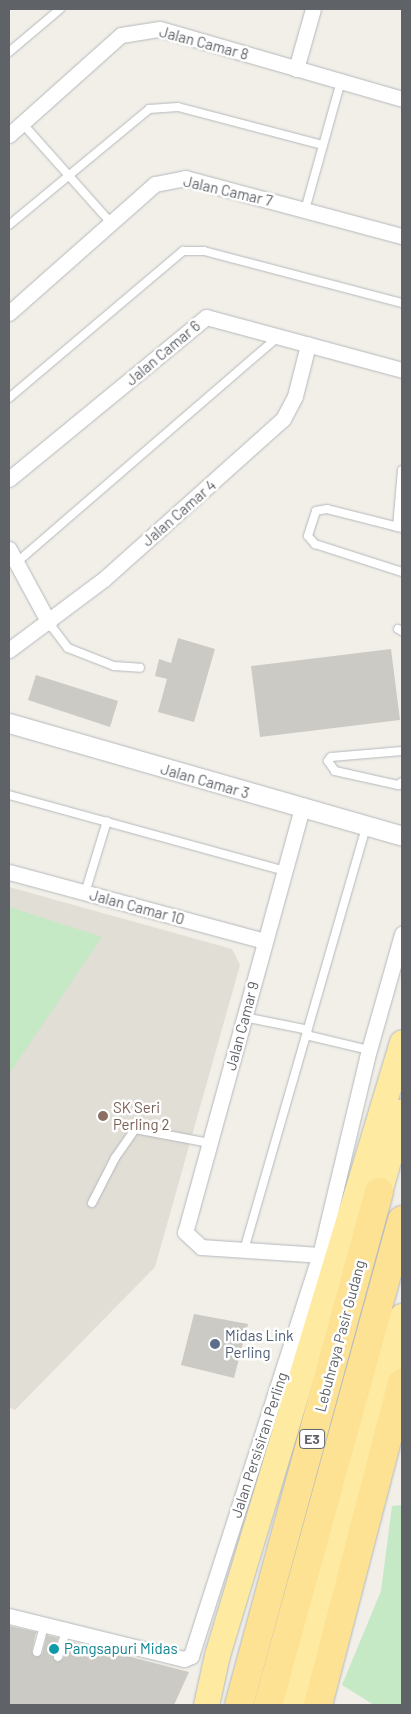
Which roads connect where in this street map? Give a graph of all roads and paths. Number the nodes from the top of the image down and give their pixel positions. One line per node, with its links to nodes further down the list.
1 (60, 9): 3 (lane)
2 (313, 9): 4 (street)
3 (9, 52)
4 (296, 69): 5 (street, Jalan Camar 8); 7 (street, Jalan Camar 8)
5 (341, 82): 6 (street, Jalan Camar 8); 8 (lane)
6 (402, 99)
7 (14, 125): 9 (lane)
8 (323, 145): 9 (lane); 10 (lane)
9 (68, 174): 11 (lane); 12 (lane)
10 (305, 210): 11 (street, Jalan Camar 7); 13 (street, Jalan Camar 7)
11 (111, 223): 15 (street, Jalan Camar 7)
12 (9, 225)
13 (402, 236)
14 (402, 303): 19 (lane)
15 (9, 313)
16 (278, 337): 17 (street, Jalan Camar 6); 21 (street, Jalan Camar 6); 24 (lane)
17 (308, 344): 18 (street, Jalan Camar 6); 26 (street, Jalan Camar 4)
18 (402, 370)
19 (9, 398)
20 (402, 470): 22 (lane)
21 (9, 479)
22 (400, 528): 25 (lane)
23 (9, 549): 24 (street)
24 (16, 563): 26 (street)
25 (402, 572)
26 (48, 623): 27 (street, Jalan Camar 4); 28 (lane)
27 (9, 650)
28 (140, 668)
29 (9, 723): 33 (street, Jalan Camar 3)
30 (402, 752): 31 (lane)
31 (402, 782)
32 (9, 795): 34 (lane)
33 (302, 808): 35 (street, Jalan Camar 3); 37 (street, Jalan Camar 9)
34 (107, 821): 37 (lane); 39 (lane)
35 (366, 826): 36 (street, Jalan Camar 3); 43 (lane)
36 (402, 836)
37 (284, 871): 41 (street, Jalan Camar 9)
38 (9, 872): 39 (street, Jalan Camar 10)
39 (85, 893): 41 (street, Jalan Camar 10)
40 (402, 934): 45 (street, Jalan Persisiran Perling)
41 (264, 941): 42 (street, Jalan Camar 9)
42 (244, 1017): 43 (lane); 47 (street, Jalan Camar 9)
43 (307, 1033): 45 (lane); 51 (lane)
44 (402, 1042): 61 (highway)
45 (369, 1050): 52 (street, Jalan Persisiran Perling)
46 (402, 1111): 48 (highway, Lebuhraya Pasir Gudang)
47 (210, 1143): 49 (lane); 51 (street, Jalan Camar 9)
48 (379, 1192): 60 (highway, Lebuhraya Pasir Gudang / E3)
49 (92, 1203)
50 (402, 1220): 62 (highway, Lebuhraya Pasir Gudang / E3)
51 (244, 1250): 52 (street)
52 (320, 1255): 57 (street, Jalan Persisiran Perling)
53 (402, 1316): 63 (highway)
54 (402, 1383): 64 (highway)
55 (9, 1616): 56 (street, Jalan Persisiran Perling)
56 (44, 1624): 57 (street, Jalan Persisiran Perling); 58 (lane)
57 (66, 1630): 59 (lane)
58 (37, 1652)
59 (58, 1657)
60 (239, 1699)
61 (206, 1705)
62 (268, 1705)
63 (294, 1705)
64 (318, 1705)

